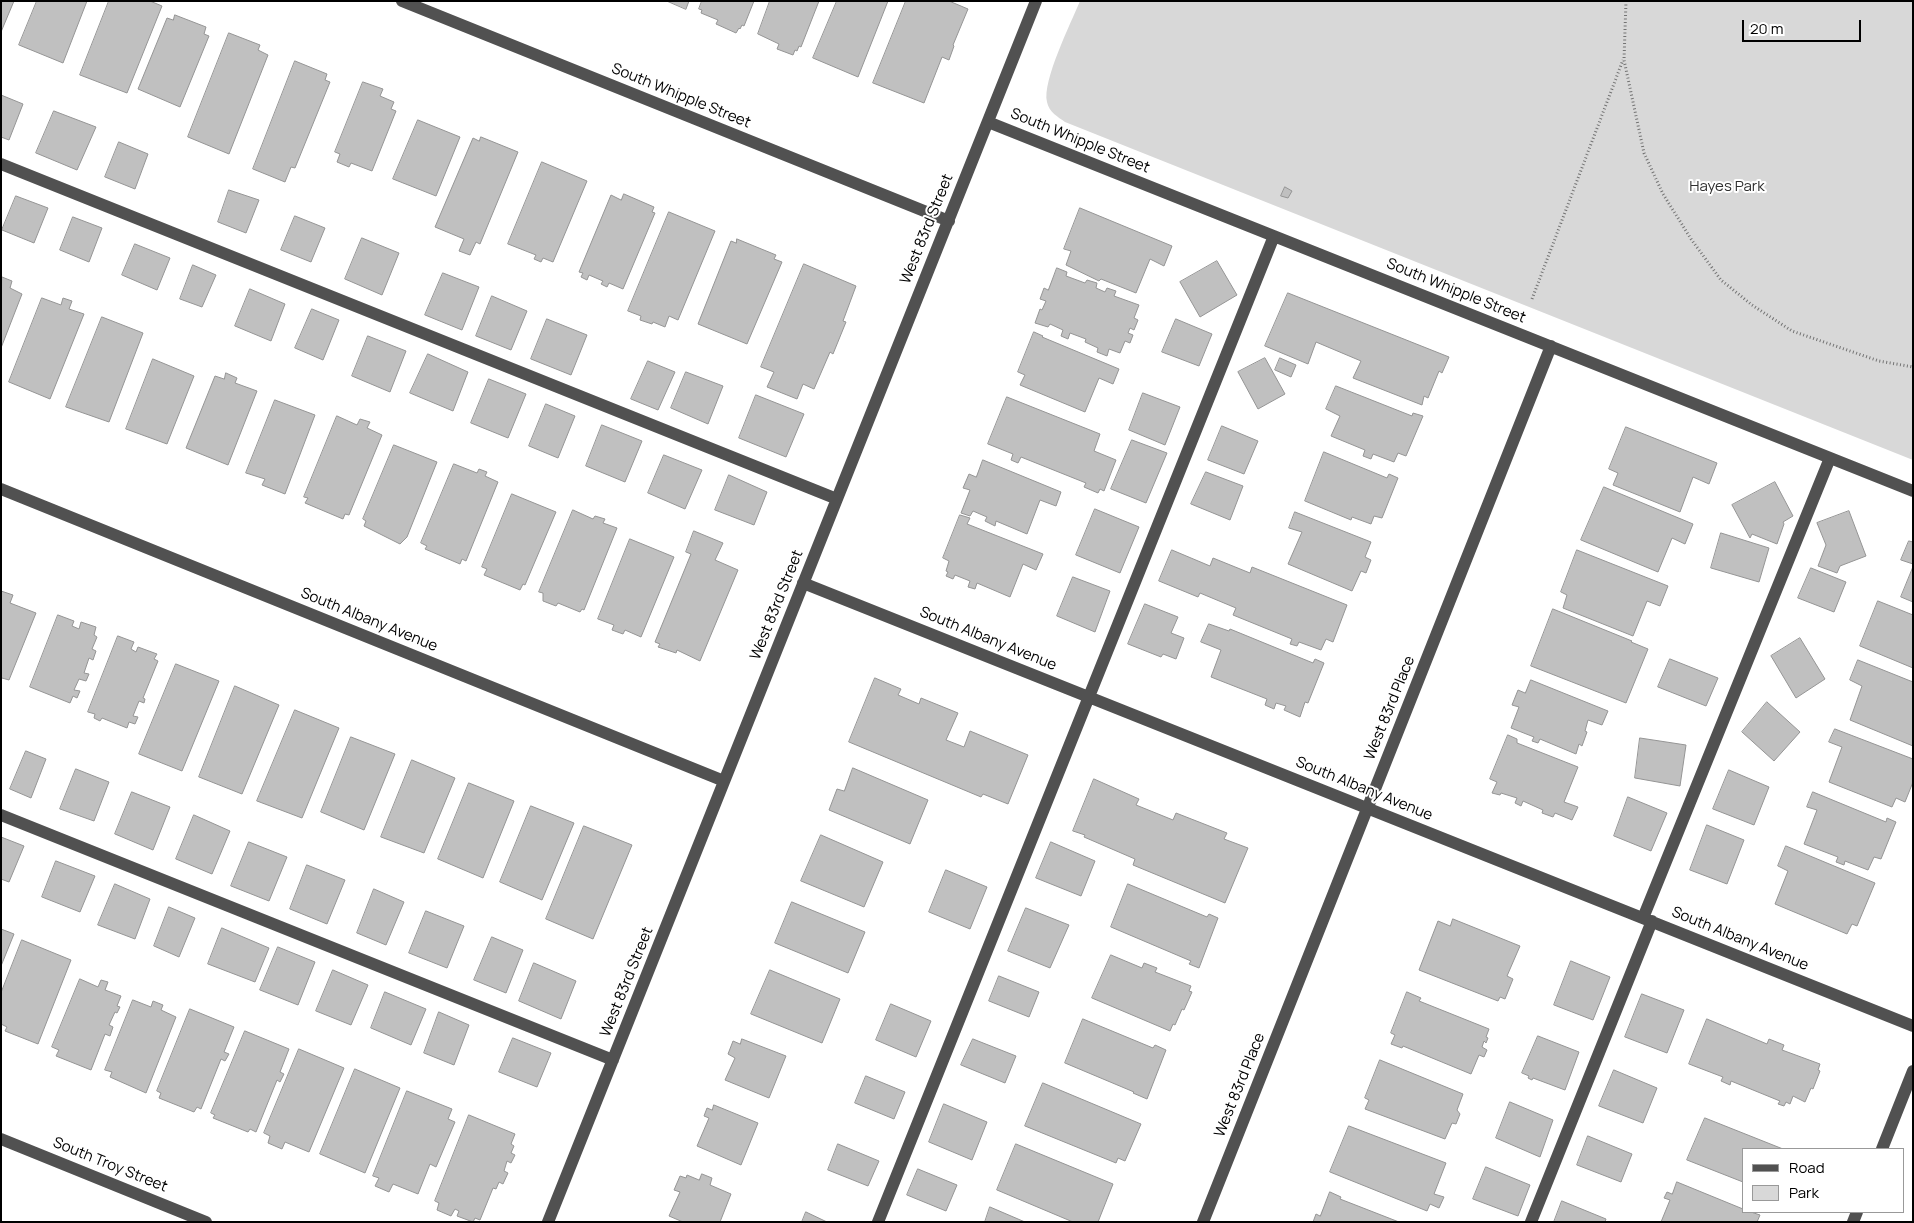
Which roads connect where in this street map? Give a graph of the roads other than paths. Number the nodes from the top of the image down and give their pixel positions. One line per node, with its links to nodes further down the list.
1 (402, 1): 5 (street, South Whipple Street)
2 (1036, 1): 3 (street, West 83rd Street)
3 (988, 122): 5 (street, West 83rd Street); 6 (street, South Whipple Street)
4 (1, 164): 11 (street)
5 (948, 221): 11 (street, West 83rd Street)
6 (1274, 236): 7 (street, South Whipple Street); 13 (street)
7 (1551, 346): 8 (street, South Whipple Street); 15 (street, West 83rd Place)
8 (1830, 458): 10 (street, South Whipple Street); 17 (street)
9 (1, 488): 14 (street, South Albany Avenue)
10 (1913, 491)
11 (837, 499): 12 (street, West 83rd Street)
12 (804, 583): 13 (street, South Albany Avenue); 14 (street, West 83rd Street)
13 (1089, 697): 15 (street, South Albany Avenue); 25 (street)
14 (724, 781): 19 (street, West 83rd Street)
15 (1368, 808): 17 (street, South Albany Avenue); 26 (street, West 83rd Place)
16 (1, 815): 19 (street)
17 (1648, 920): 18 (street, South Albany Avenue); 27 (street)
18 (1913, 1026)
19 (613, 1060): 24 (street, West 83rd Street)
20 (1913, 1071): 22 (street)
21 (1, 1139): 23 (street, South Troy Street)
22 (1882, 1148)
23 (206, 1222)
24 (548, 1222)
25 (878, 1222)
26 (1203, 1222)
27 (1531, 1222)

